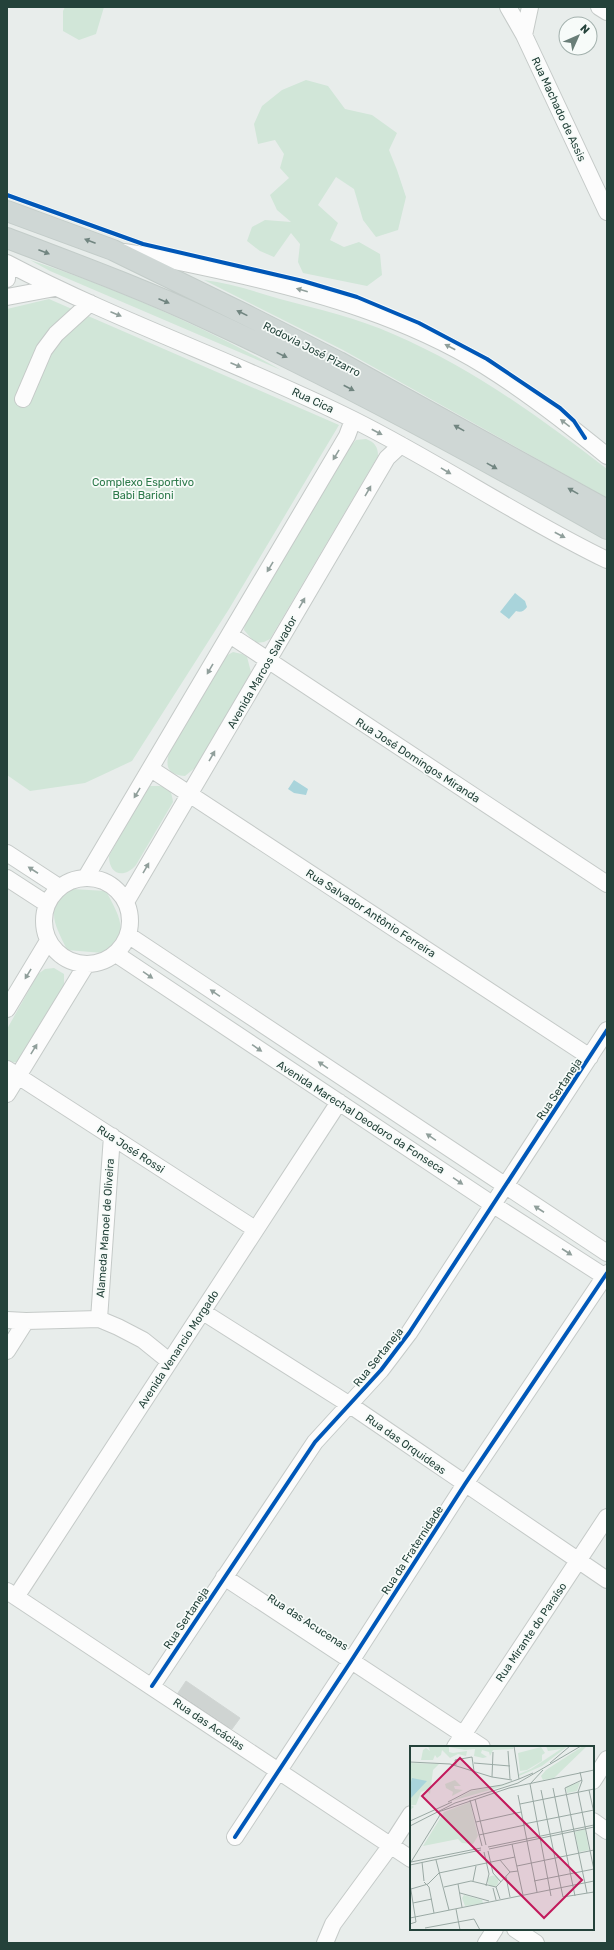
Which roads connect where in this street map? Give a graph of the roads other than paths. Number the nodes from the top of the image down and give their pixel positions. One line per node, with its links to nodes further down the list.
1 (508, 7): 5 (street, Rua Machado de Assis)
2 (530, 7): 5 (street)
3 (599, 7): 4 (street)
4 (607, 12)
5 (524, 34): 7 (street, Rua Machado de Assis)
6 (7, 211): 9 (main road, Rodovia José Pizarro, one-way to 6)
7 (607, 212)
8 (7, 238): 21 (main road, Rodovia José Pizarro, one-way to 21)
9 (113, 250): 19 (street, one-way to 9); 20 (main road, Rodovia José Pizarro, one-way to 9)
10 (7, 263): 13 (street, Rua Cica)
11 (7, 270): 12 (street)
12 (7, 279)
13 (55, 288): 14 (street); 15 (street, Rua Cica)
14 (7, 297)
15 (90, 303): 16 (street); 17 (street, Rua Cica, one-way to 17)
16 (23, 399)
17 (353, 420): 18 (street, Rua Cica, one-way to 18); 23 (street, one-way to 23)
18 (401, 444): 22 (street, Rua Cica, one-way to 22); 24 (street, Avenida Marcos Salvador, one-way to 18)
19 (607, 456)
20 (607, 510)
21 (607, 529)
22 (607, 560)
23 (230, 635): 24 (street, Rua José Domingos Miranda); 25 (street, one-way to 25)
24 (268, 661): 26 (street, Avenida Marcos Salvador, one-way to 24); 30 (street, Rua José Domingos Miranda)
25 (151, 769): 26 (street, Rua Salvador Antônio Ferreira); 28 (street, one-way to 28)
26 (190, 794): 32 (street, Avenida Marcos Salvador, one-way to 26); 40 (street, Rua Salvador Antônio Ferreira)
27 (7, 853): 31 (street, one-way to 27)
28 (86, 877): 31 (street); 32 (street)
29 (7, 878): 33 (street)
30 (607, 884)
31 (59, 887): 33 (street)
32 (126, 902): 34 (street)
33 (47, 904): 35 (street)
34 (128, 935): 36 (street); 45 (street, Avenida Marechal Deodoro da Fonseca, one-way to 34)
35 (48, 941): 37 (street); 38 (street, one-way to 38)
36 (116, 954): 37 (street); 43 (street, Avenida Marechal Deodoro da Fonseca, one-way to 43)
37 (86, 965): 41 (street, one-way to 37)
38 (7, 1009)
39 (605, 1040): 40 (street, Rua Sertaneja)
40 (590, 1057): 45 (street, Rua Sertaneja)
41 (12, 1072): 42 (street); 44 (street, Rua José Rossi)
42 (7, 1094)
43 (339, 1102): 46 (street, Avenida Marechal Deodoro da Fonseca, one-way to 46); 47 (street, Avenida Venancio Morgado)
44 (112, 1136): 47 (street, Rua José Rossi); 51 (street, Alameda Manoel de Oliveira)
45 (504, 1186): 46 (street, Rua Sertaneja); 48 (street, Avenida Marechal Deodoro da Fonseca, one-way to 45)
46 (492, 1204): 49 (street, Avenida Marechal Deodoro da Fonseca, one-way to 49); 56 (street, Rua Sertaneja)
47 (256, 1229): 50 (street, Avenida Venancio Morgado)
48 (607, 1253)
49 (606, 1276): 57 (street, Rua da Fraternidade)
50 (202, 1312): 55 (street, Avenida Venancio Morgado); 56 (street, Rua das Orquideas)
51 (99, 1319): 53 (street); 55 (street)
52 (7, 1320): 53 (street)
53 (26, 1321): 54 (street)
54 (7, 1351)
55 (169, 1361): 62 (street, Avenida Venancio Morgado)
56 (350, 1405): 57 (street, Rua das Orquideas); 60 (street, Rua Sertaneja)
57 (465, 1484): 59 (street, Rua das Orquideas); 63 (street, Rua da Fraternidade)
58 (607, 1517): 59 (street, Rua Mirante do Paraíso)
59 (579, 1562): 61 (street, Rua das Orquideas); 65 (street, Rua Mirante do Paraíso)
60 (224, 1577): 63 (street, Rua das Acucenas); 64 (street, Rua Sertaneja)
61 (607, 1580)
62 (12, 1594): 64 (street, Rua das Acácias)
63 (352, 1661): 65 (street, Rua das Acucenas); 68 (street, Rua da Fraternidade)
64 (152, 1686): 68 (street, Rua das Acácias)
65 (459, 1740): 66 (street, Rua das Acucenas)
66 (479, 1746)
67 (607, 1759): 69 (street)
68 (278, 1771): 73 (street, Rua da Fraternidade); 74 (street, Rua das Acácias)
69 (594, 1779)
70 (410, 1816): 74 (street)
71 (594, 1822): 72 (street)
72 (607, 1831)
73 (234, 1837)
74 (391, 1845): 75 (street, Rua das Acácias); 78 (street)
75 (410, 1858)
76 (494, 1930): 79 (street)
77 (516, 1930): 80 (street)
78 (325, 1943)
79 (486, 1943)
80 (536, 1943)

